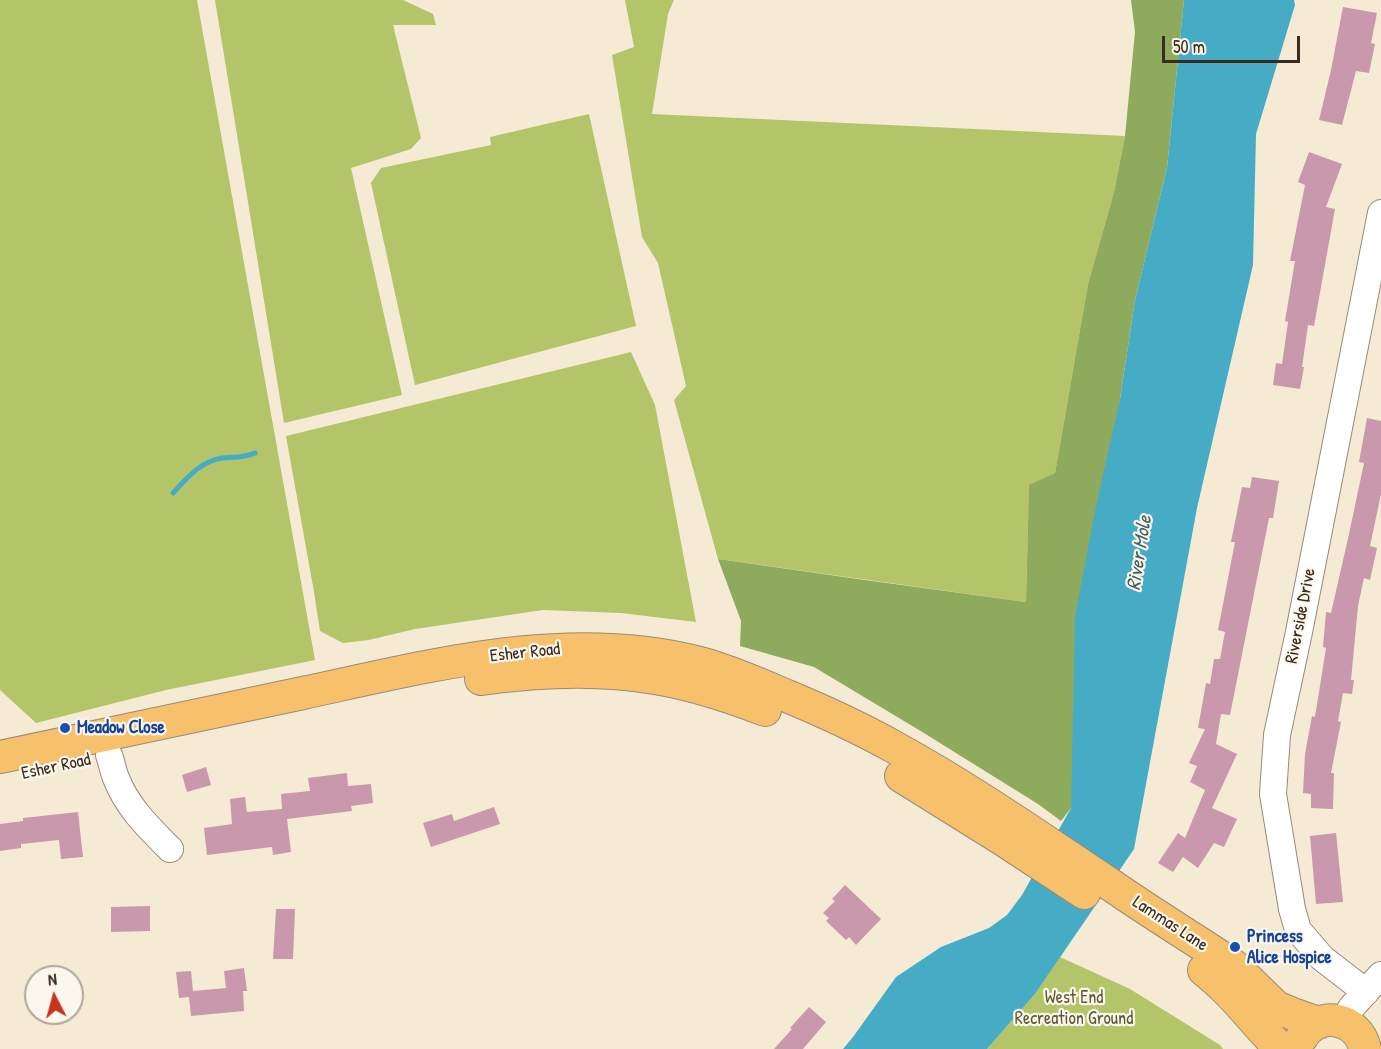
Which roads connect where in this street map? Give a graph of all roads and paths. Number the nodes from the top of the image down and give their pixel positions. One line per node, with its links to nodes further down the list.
1 (1381, 213): 8 (street, Riverside Drive)
2 (109, 755): 4 (main road, Esher Road); 5 (main road, Esher Road); 6 (street)
3 (0, 757): 5 (main road, Esher Road)
4 (0, 779)
5 (1011, 831): 7 (main road, Lammas Lane)
6 (170, 849)
7 (1107, 896): 9 (main road, Lammas Lane); 10 (main road, Lammas Lane)
8 (1374, 983): 9 (street)
9 (1330, 1022): 11 (main road); 12 (main road)
10 (1281, 1049)
11 (1298, 1049)
12 (1365, 1049)

